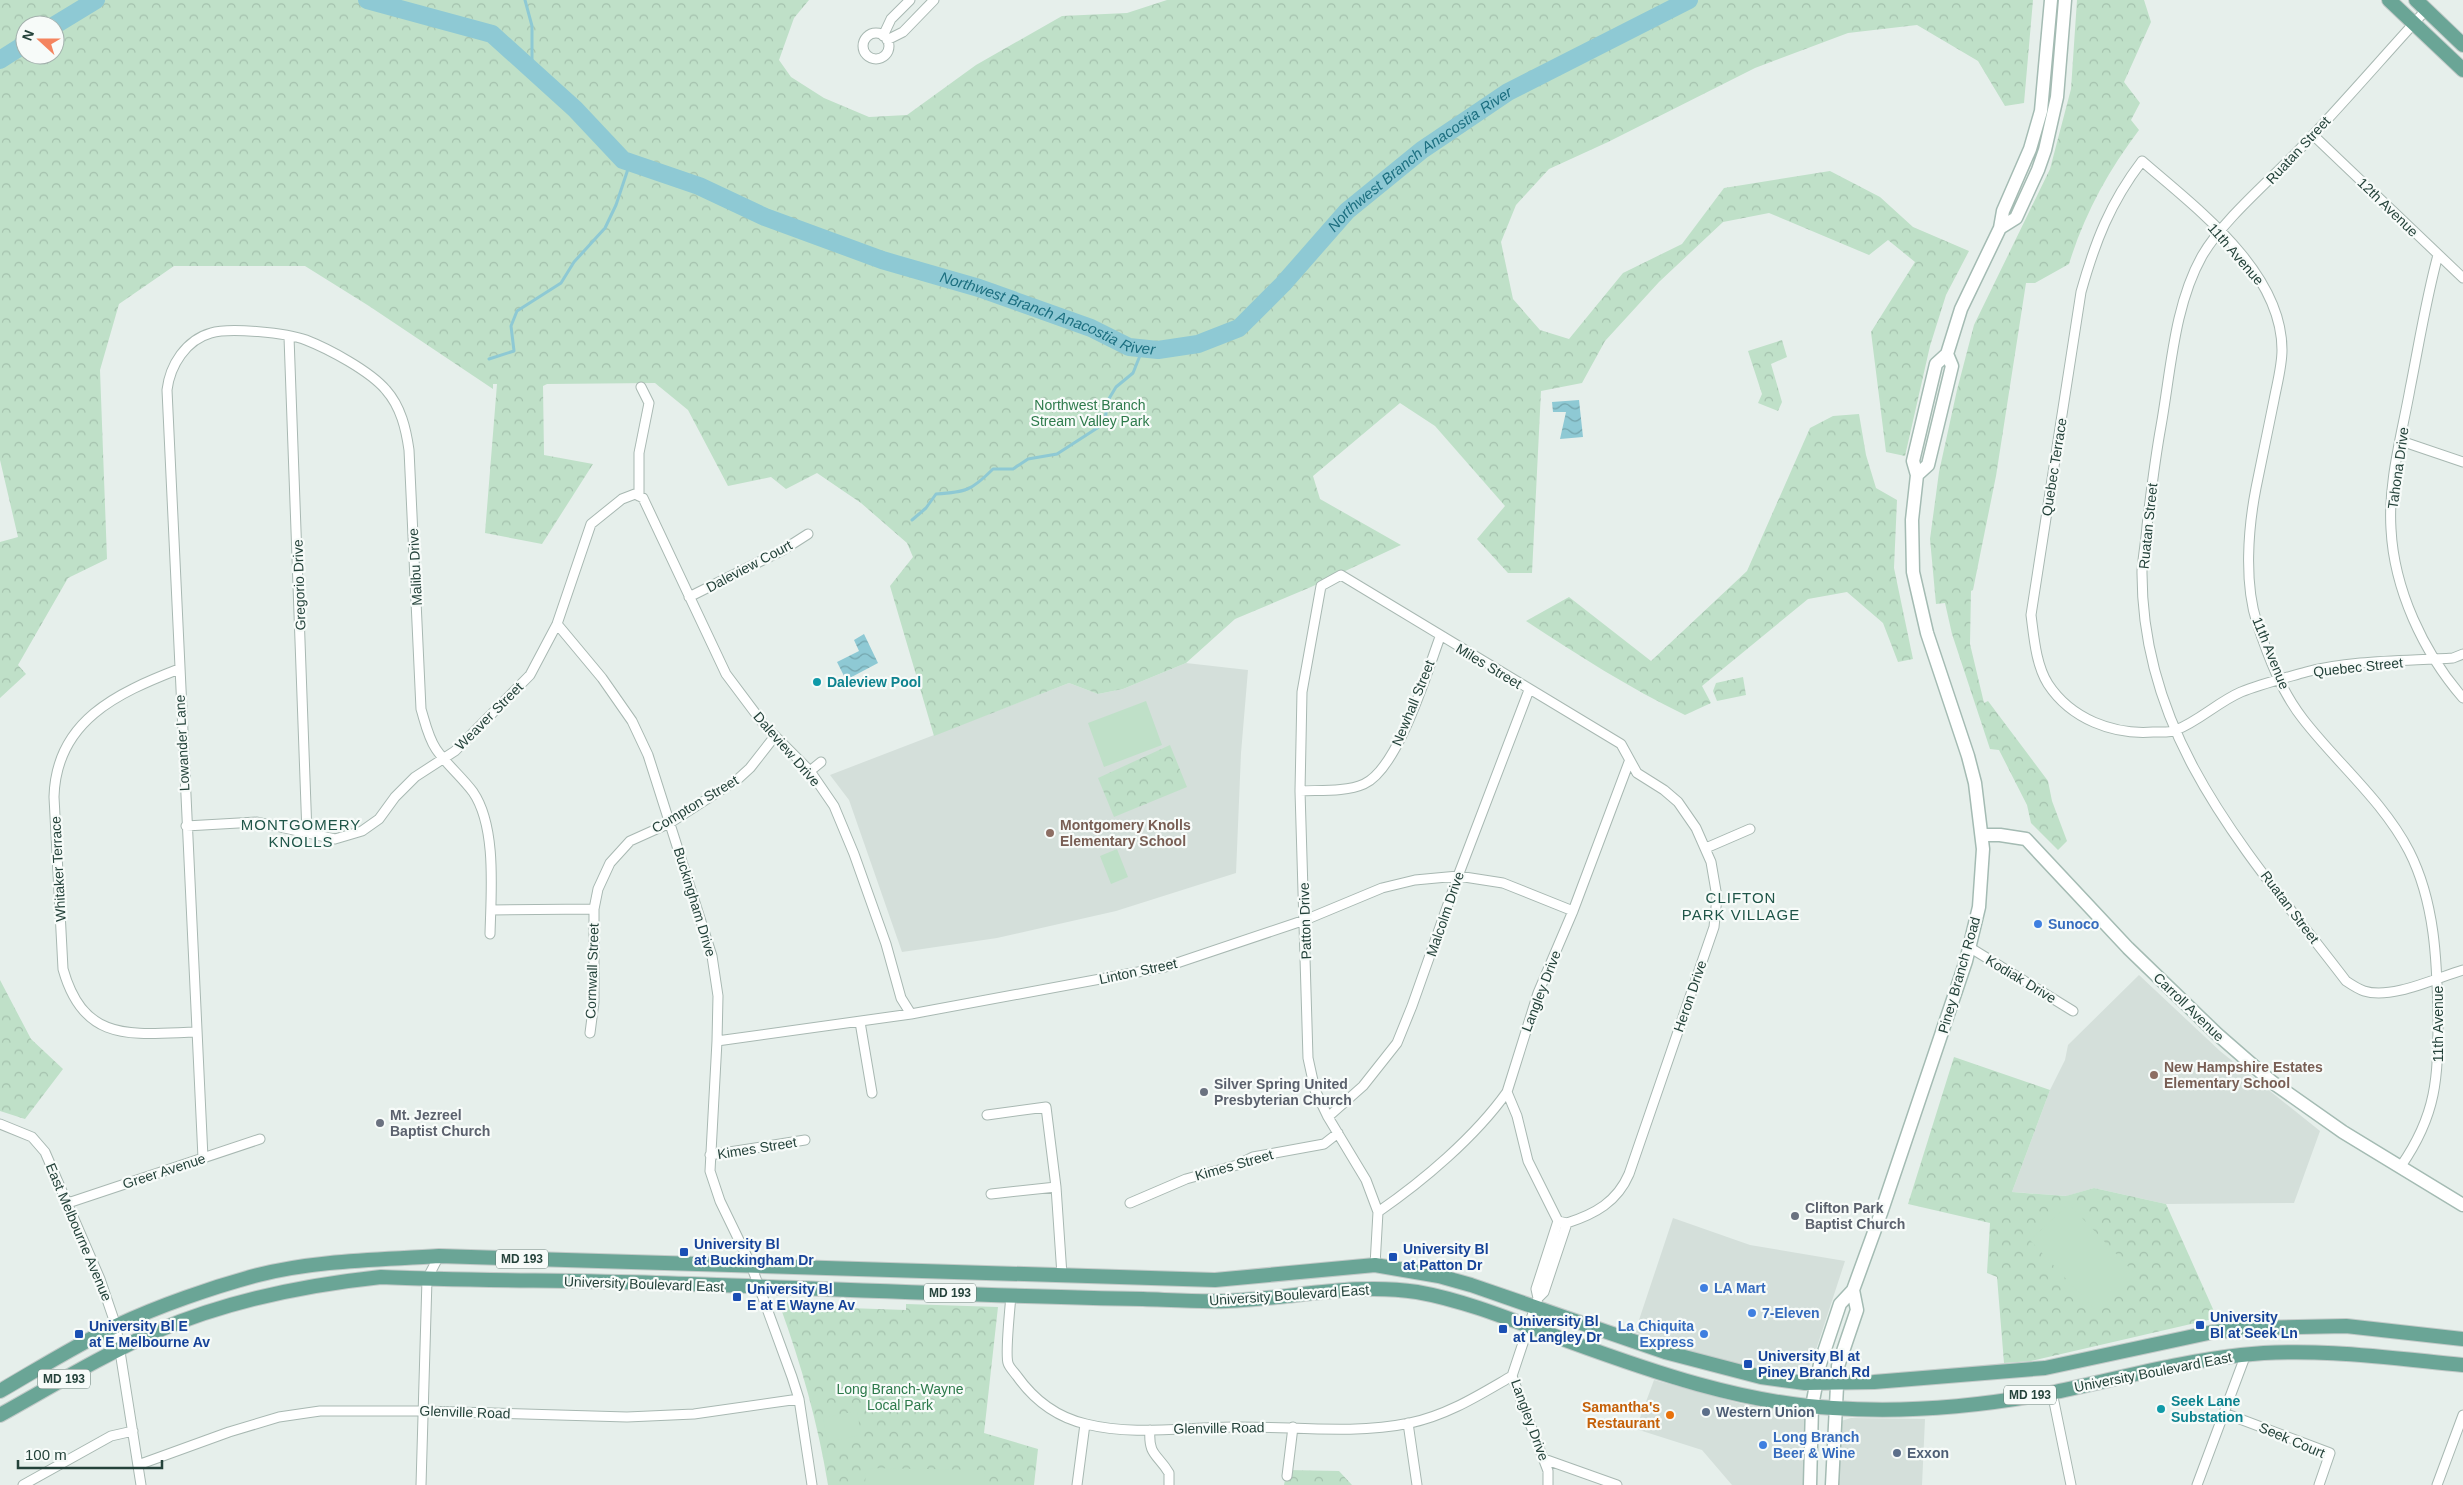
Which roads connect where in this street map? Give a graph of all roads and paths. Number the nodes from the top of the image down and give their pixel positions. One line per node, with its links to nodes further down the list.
1 (910, 0): 2 (street)
2 (934, 0)
3 (2051, 0): 13 (main road, Piney Branch Road)
4 (2065, 0): 13 (main road, Piney Branch Road)
5 (2388, 0): 8 (main road)
6 (2416, 0): 7 (main road)
7 (2426, 10): 8 (street, Ruatan Street); 9 (main road)
8 (2414, 24): 10 (main road); 11 (street, Ruatan Street)
9 (2463, 45)
10 (2463, 70)
11 (2313, 135): 14 (street, Ruatan Street); 15 (street, 12th Avenue)
12 (2173, 188): 14 (street, 11th Avenue); 34 (street, Quebec Terrace)
13 (2000, 228): 45 (main road, Piney Branch Road)
14 (2220, 232): 31 (street, 11th Avenue); 34 (street, Ruatan Street)
15 (2438, 255): 16 (street, 12th Avenue); 20 (street, Tahona Drive)
16 (2463, 278)
17 (289, 337): 18 (street, Malibu Drive); 36 (street, Malibu Drive); 44 (street, Gregorio Drive)
18 (199, 339): 30 (street, Lowander Lane)
19 (641, 387): 22 (street)
20 (2401, 441): 21 (street); 29 (street, Tahona Drive)
21 (2463, 462)
22 (639, 496): 25 (street, Daleview Drive); 26 (street, Weaver Street)
23 (808, 534): 25 (street, Daleview Court)
24 (1341, 575): 27 (street, Miles Street); 40 (street, Patton Drive)
25 (689, 597): 35 (street, Daleview Drive)
26 (557, 624): 36 (street, Weaver Street); 41 (street, Buckingham Drive)
27 (1440, 637): 32 (street, Miles Street); 40 (street, Newhall Street)
28 (2463, 654): 29 (street, Quebec Street)
29 (2434, 659): 31 (street, Quebec Street); 33 (street, Tahona Drive)
30 (179, 669): 42 (street, Lowander Lane); 59 (street, Whitaker Terrace)
31 (2279, 681): 34 (street, Quebec Street); 55 (street, 11th Avenue)
32 (1529, 690): 38 (street, Miles Street); 47 (street, Malcolm Drive)
33 (2463, 698)
34 (2175, 731): 55 (street, Ruatan Street)
35 (775, 736): 39 (street, Daleview Drive); 41 (street, Compton Street)
36 (443, 757): 44 (street, Weaver Street); 49 (street, Malibu Drive)
37 (821, 762): 39 (street)
38 (1630, 762): 46 (street, Heron Drive); 50 (street, Langley Drive)
39 (810, 771): 57 (street, Daleview Drive)
40 (1300, 791): 51 (street, Patton Drive)
41 (670, 823): 48 (street, Compton Street); 61 (street, Buckingham Drive)
42 (186, 826): 44 (street, Weaver Street); 59 (street, Lowander Lane)
43 (1750, 829): 46 (street)
44 (307, 834)
45 (1982, 835): 53 (main road, Piney Branch Road); 72 (main road, Carroll Avenue)
46 (1706, 848): 79 (street, Heron Drive)
47 (1458, 876): 50 (street, Linton Street); 51 (street, Linton Street); 65 (street, Malcolm Drive)
48 (594, 909): 49 (street); 60 (street, Cornwall Street)
49 (491, 910): 52 (street, Malibu Drive)
50 (1573, 911): 62 (street, Langley Drive)
51 (1305, 920): 57 (street, Linton Street); 65 (street, Patton Drive)
52 (490, 934)
53 (1969, 947): 56 (street, Kodiak Drive); 86 (main road, Piney Branch Road)
54 (2463, 970): 55 (street, Ruatan Street)
55 (2438, 978): 72 (street, 11th Avenue)
56 (2073, 1010)
57 (911, 1014): 58 (street, Linton Street)
58 (860, 1022): 61 (street, Linton Street); 63 (street)
59 (196, 1032): 71 (street, Lowander Lane)
60 (590, 1033)
61 (718, 1041): 70 (street, Buckingham Drive)
62 (1507, 1092): 78 (street); 79 (street)
63 (872, 1093)
64 (987, 1115): 73 (street)
65 (1328, 1118): 67 (street, Patton Drive)
66 (0, 1124): 75 (street, East Melbourne Avenue)
67 (1338, 1133): 76 (street, Kimes Street); 78 (street, Patton Drive)
68 (260, 1138): 71 (street, Greer Avenue)
69 (805, 1140): 70 (street, Kimes Street)
70 (710, 1155): 81 (street, Buckingham Drive)
71 (203, 1158): 75 (street, Greer Avenue)
72 (2401, 1166): 77 (main road, Carroll Avenue)
73 (1056, 1187): 74 (street); 83 (street)
74 (990, 1194)
75 (68, 1203): 89 (street, East Melbourne Avenue)
76 (1130, 1203)
77 (2463, 1205)
78 (1378, 1212): 82 (street, Patton Drive)
79 (1562, 1222): 88 (street, Langley Drive)
80 (439, 1256): 81 (main road, University Boulevard East / MD 193); 84 (street); 89 (main road, University Boulevard East / MD 193)
81 (751, 1265): 83 (main road, University Boulevard East / MD 193); 85 (street, Buckingham Drive)
82 (1375, 1265): 83 (main road, University Boulevard East / MD 193); 88 (main road, University Boulevard East / MD 193)
83 (1062, 1275)
84 (427, 1279): 85 (main road, University Boulevard East / MD 193); 92 (main road, University Boulevard East / MD 193); 103 (street)
85 (758, 1287): 87 (main road, University Boulevard East / MD 193); 100 (street, Buckingham Drive)
86 (1853, 1290): 96 (main road, Piney Branch Road); 97 (main road, Piney Branch Road)
87 (1011, 1295): 90 (main road, University Boulevard East / MD 193); 108 (street, Glenville Road)
88 (1537, 1302): 90 (street, Langley Drive); 96 (main road, University Boulevard East / MD 193)
89 (116, 1326): 92 (street, East Melbourne Avenue); 98 (main road, University Boulevard East / MD 193)
90 (1529, 1326): 95 (street, Langley Drive); 101 (main road, University Boulevard East / MD 193)
91 (2463, 1339): 97 (main road, University Boulevard East / MD 193)
92 (120, 1350): 105 (main road, University Boulevard East / MD 193); 111 (street, East Melbourne Avenue)
93 (2246, 1354): 94 (main road, University Boulevard East / MD 193); 99 (main road, University Boulevard East / MD 193); 104 (street)
94 (2463, 1365)
95 (1512, 1376): 107 (street, Glenville Road); 112 (street, Langley Drive)
96 (1815, 1383): 97 (main road, University Boulevard East / MD 193); 101 (main road, Piney Branch Road)
97 (1836, 1383): 102 (main road, Piney Branch Road)
98 (0, 1391)
99 (2052, 1392): 102 (main road, University Boulevard East / MD 193); 126 (street)
100 (799, 1398): 103 (street, Glenville Road); 118 (street, Buckingham Drive)
101 (1812, 1406): 102 (main road, University Boulevard East / MD 193); 124 (main road, Piney Branch Road)
102 (1834, 1408): 125 (main road, Piney Branch Road)
103 (424, 1411): 113 (street, Glenville Road); 117 (street)
104 (2224, 1413): 127 (street); 128 (street, Seek Court)
105 (0, 1415)
106 (2463, 1415): 129 (street)
107 (1408, 1423): 109 (street, Glenville Road); 121 (street)
108 (1086, 1424): 110 (street, Glenville Road); 119 (street)
109 (1293, 1428): 110 (street, Glenville Road); 114 (street)
110 (1150, 1430): 120 (street)
111 (133, 1431): 113 (street, East Melbourne Avenue); 115 (street)
112 (1544, 1459): 122 (street, Langley Drive); 123 (street)
113 (138, 1465): 116 (street, East Melbourne Avenue)
114 (1287, 1476)
115 (23, 1485)
116 (140, 1485)
117 (421, 1485)
118 (812, 1485)
119 (1077, 1485)
120 (1169, 1485)
121 (1417, 1485)
122 (1548, 1485)
123 (1617, 1485)
124 (1810, 1485)
125 (1832, 1485)
126 (2071, 1485)
127 (2198, 1485)
128 (2319, 1485)
129 (2439, 1485)

